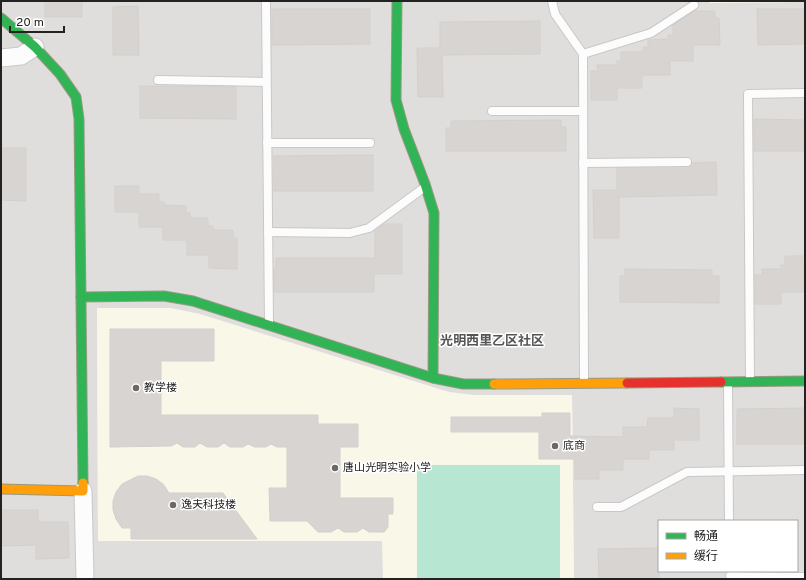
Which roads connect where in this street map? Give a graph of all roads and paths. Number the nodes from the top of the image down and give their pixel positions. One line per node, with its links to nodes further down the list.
1 (266, 1): 10 (lane)
2 (397, 1): 18 (street)
3 (552, 1): 7 (lane)
4 (694, 6): 7 (lane)
5 (1, 18): 6 (street)
6 (35, 47): 8 (street); 20 (street)
7 (583, 54): 13 (lane)
8 (1, 58)
9 (158, 80): 10 (lane)
10 (266, 82): 15 (lane)
11 (805, 93): 23 (lane)
12 (492, 112): 13 (lane)
13 (583, 112): 17 (lane)
14 (370, 142): 15 (lane)
15 (267, 143): 19 (lane)
16 (687, 162): 17 (lane)
17 (583, 163): 26 (lane)
18 (427, 186): 19 (lane); 22 (street)
19 (268, 232): 21 (lane)
20 (81, 297): 21 (street); 30 (street)
21 (269, 326): 22 (street)
22 (433, 378): 26 (street)
23 (750, 381): 24 (street); 25 (street)
24 (805, 381)
25 (728, 382): 26 (street); 27 (lane)
26 (584, 383)
27 (729, 470): 28 (lane); 31 (lane); 32 (lane)
28 (805, 470)
29 (1, 490): 30 (street)
30 (83, 491): 35 (street)
31 (597, 507)
32 (729, 520)
33 (730, 575): 34 (lane)
34 (805, 577)
35 (85, 579)

